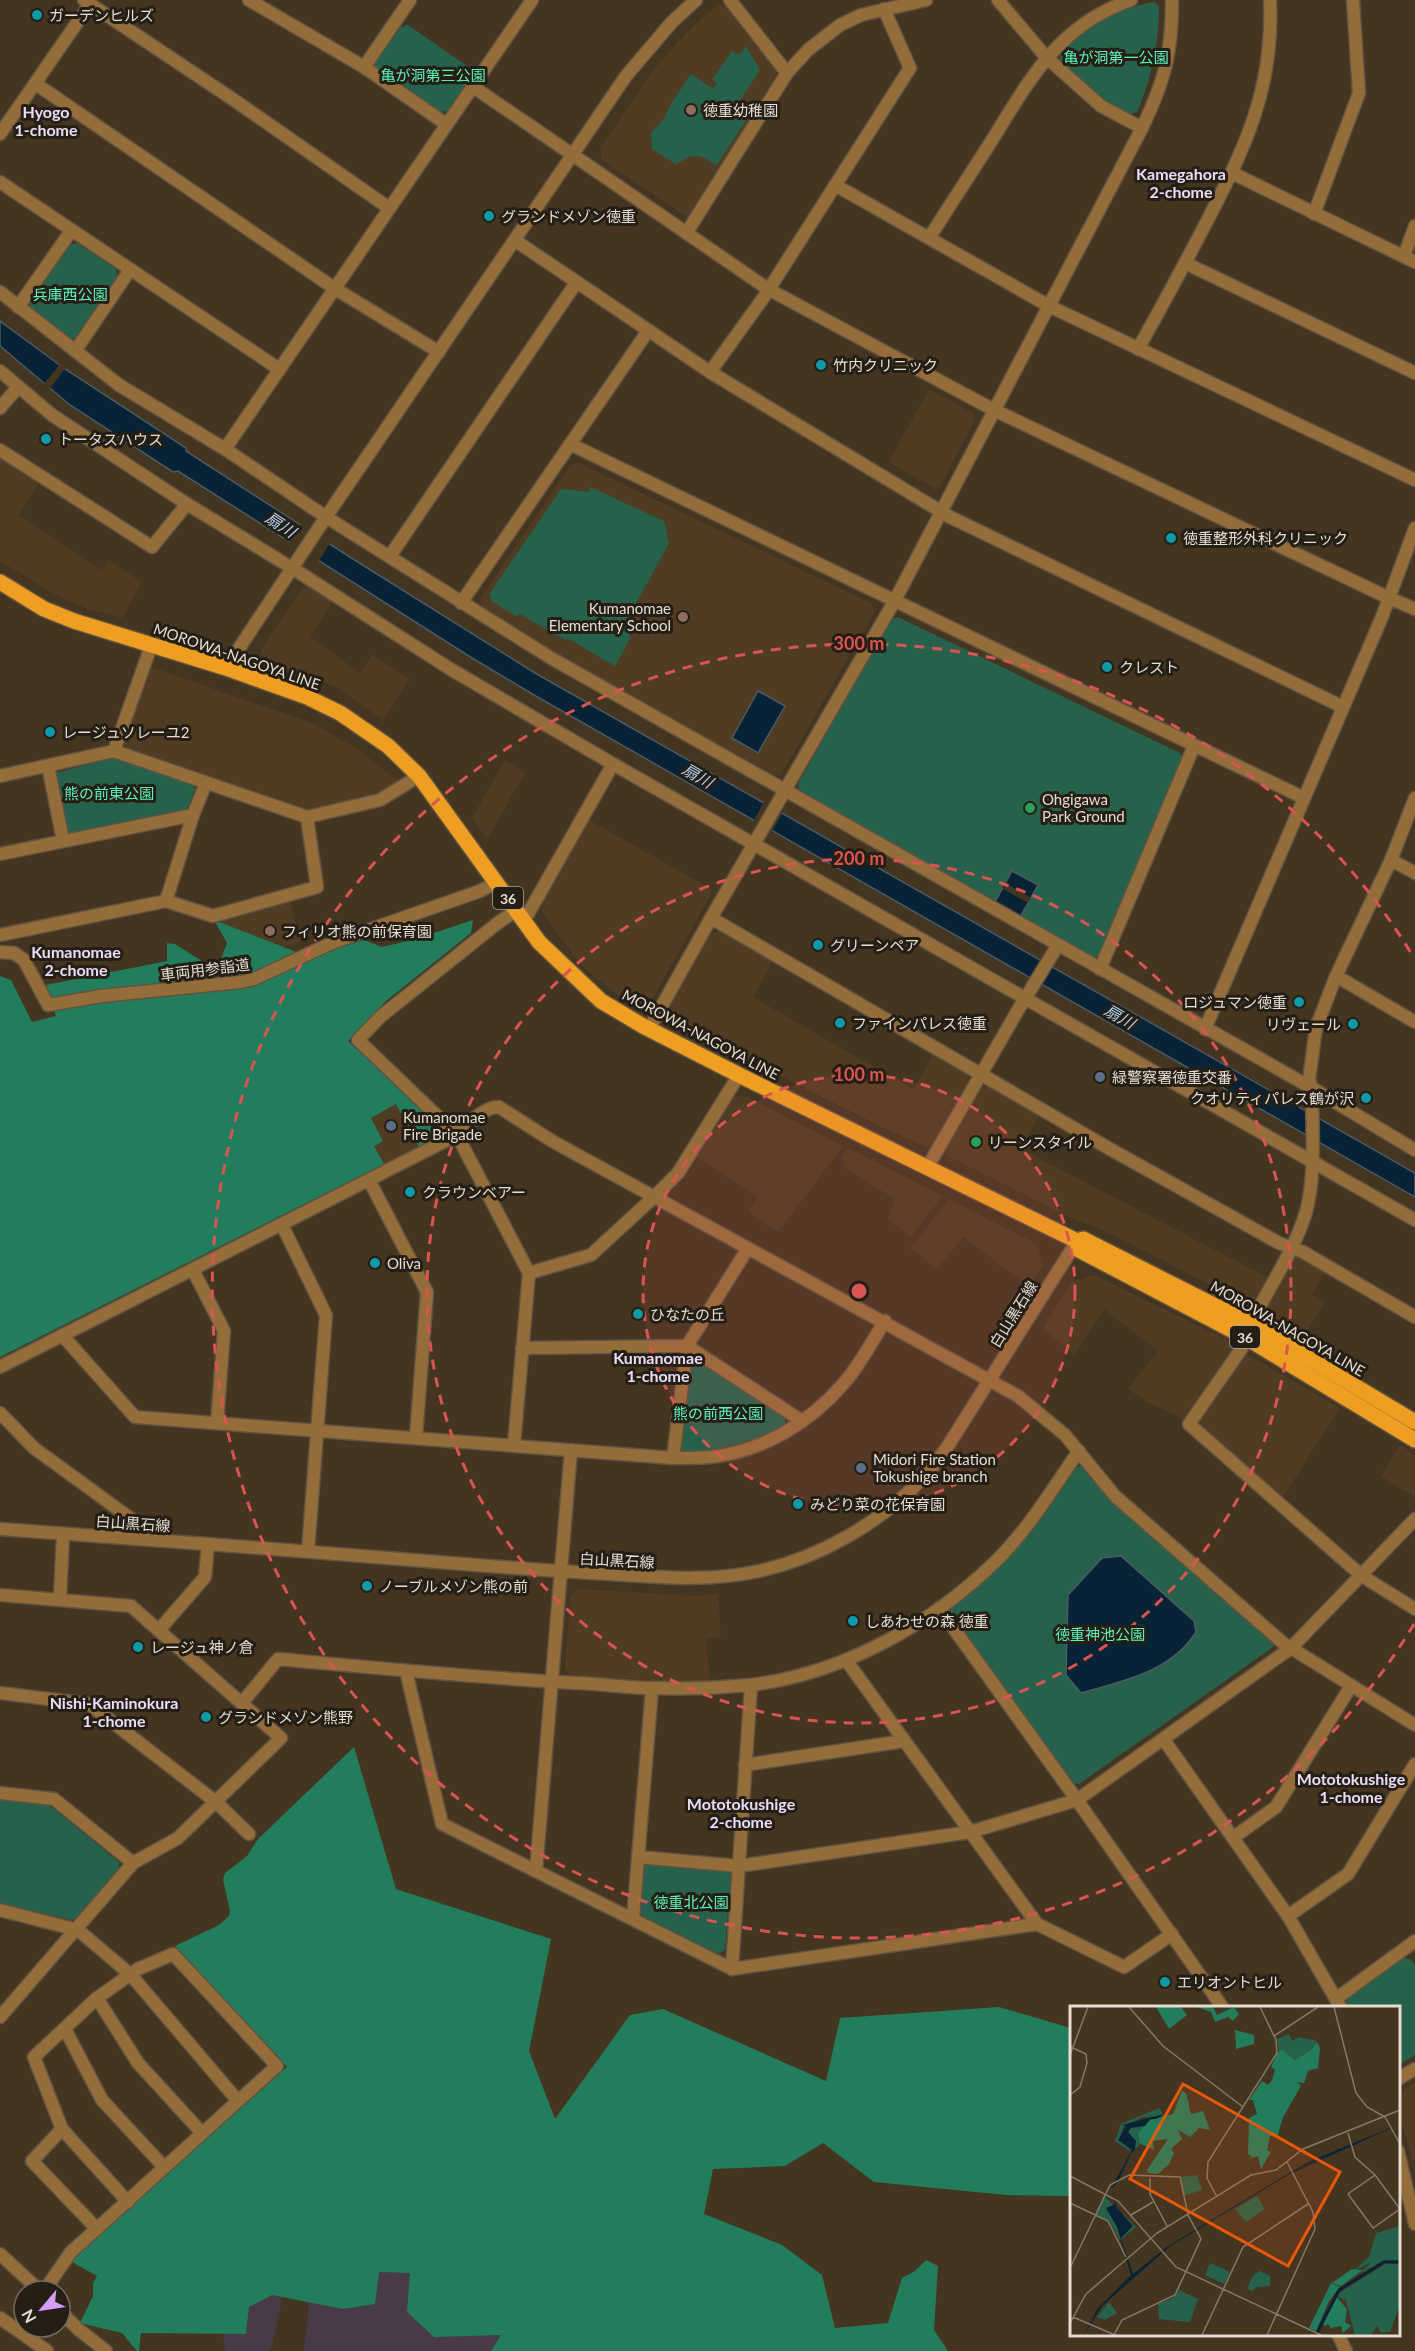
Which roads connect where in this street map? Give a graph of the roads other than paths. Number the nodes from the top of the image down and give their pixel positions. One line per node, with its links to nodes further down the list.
1 (249, 0): 15 (street)
2 (410, 0): 15 (street)
3 (532, 0): 18 (street)
4 (696, 0): 22 (street)
5 (730, 0): 16 (street)
6 (926, 0): 13 (street)
7 (998, 0): 14 (street)
8 (1131, 0): 14 (street)
9 (1172, 0): 20 (street)
10 (1270, 0): 23 (street)
11 (1353, 0): 27 (street)
12 (87, 2): 17 (street); 26 (street)
13 (884, 9): 16 (street); 25 (street)
14 (1046, 57): 20 (street); 31 (street)
15 (364, 67): 19 (street)
16 (787, 73): 30 (street)
17 (36, 84): 21 (street); 37 (street)
18 (472, 86): 19 (street); 22 (street)
19 (446, 124): 26 (street)
20 (1142, 128): 40 (street)
21 (0, 134)
22 (573, 154): 30 (street); 32 (street)
23 (1232, 173): 27 (street); 34 (street)
24 (0, 182): 29 (street)
25 (835, 185): 31 (street); 38 (street)
26 (389, 208): 37 (street)
27 (1314, 214): 33 (street)
28 (1415, 226): 33 (street)
29 (71, 231): 35 (street); 41 (street)
30 (687, 232): 38 (street)
31 (929, 238): 40 (street)
32 (516, 241): 36 (street); 45 (street)
33 (1409, 259)
34 (1185, 263): 43 (street); 49 (street)
35 (130, 270): 44 (street); 46 (street)
36 (576, 283): 42 (street); 61 (street)
37 (334, 288): 45 (street); 46 (street)
38 (768, 289): 48 (street); 52 (street)
39 (0, 292): 41 (street)
40 (1049, 306): 43 (street); 52 (street)
41 (18, 307): 44 (street)
42 (648, 331): 48 (street); 53 (street)
43 (1138, 350): 56 (street)
44 (75, 351): 54 (street)
45 (439, 352): 59 (street)
46 (279, 369): 54 (street)
47 (0, 371): 50 (street)
48 (710, 372): 58 (street)
49 (1415, 373)
50 (18, 387): 51 (street); 57 (street)
51 (0, 408)
52 (994, 410): 58 (street); 64 (street)
53 (570, 444): 65 (street); 66 (street)
54 (225, 449): 59 (street)
55 (0, 450): 57 (street)
56 (1415, 480)
57 (187, 504): 62 (street)
58 (941, 512): 65 (street); 70 (street)
59 (326, 517): 61 (street); 62 (street)
60 (1415, 528): 64 (street)
61 (390, 556): 66 (street)
62 (292, 568): 69 (street); 73 (street)
63 (0, 582): 68 (main road, MOROWA-NAGOYA LINE / 36)
64 (1389, 598): 67 (street); 70 (street)
65 (894, 602): 71 (street); 78 (street)
66 (461, 603): 78 (street)
67 (1415, 609)
68 (151, 646): 69 (main road, MOROWA-NAGOYA LINE / 36); 72 (street)
69 (226, 668): 76 (main road, MOROWA-NAGOYA LINE / 36)
70 (1343, 707): 79 (street)
71 (1194, 746): 79 (street); 95 (street)
72 (114, 751): 74 (street); 77 (street)
73 (613, 764): 84 (street); 90 (street)
74 (48, 766): 75 (street); 83 (street)
75 (0, 776)
76 (419, 776): 82 (street); 88 (main road, MOROWA-NAGOYA LINE / 36)
77 (206, 783): 81 (street); 82 (street)
78 (785, 789): 84 (street); 93 (street)
79 (1304, 798): 100 (street)
80 (1415, 798): 86 (street)
81 (193, 815): 83 (street); 89 (street)
82 (307, 817): 89 (street)
83 (63, 840): 85 (street)
84 (754, 843): 91 (street); 97 (street)
85 (0, 854)
86 (1391, 860): 87 (street); 96 (street)
87 (1415, 873)
88 (497, 882): 90 (main road, MOROWA-NAGOYA LINE / 36); 94 (street, 車両用参詣道)
89 (166, 901): 92 (street)
90 (521, 916): 99 (main road, MOROWA-NAGOYA LINE / 36); 104 (street)
91 (711, 918): 99 (street); 101 (street)
92 (0, 935)
93 (1058, 945): 95 (street); 97 (street)
94 (0, 952)
95 (1100, 969): 100 (street)
96 (1336, 976): 98 (street); 103 (street)
97 (1026, 998): 101 (street); 106 (street)
98 (1415, 1022)
99 (649, 1029): 102 (main road, MOROWA-NAGOYA LINE / 36)
100 (1205, 1029): 103 (street)
101 (981, 1074): 107 (street); 114 (street)
102 (739, 1075): 107 (main road, MOROWA-NAGOYA LINE / 36); 109 (street)
103 (1312, 1088): 105 (street); 106 (street)
104 (457, 1135): 108 (street); 109 (street); 116 (street)
105 (1415, 1150)
106 (1311, 1161): 110 (street); 114 (street)
107 (927, 1168): 112 (main road, MOROWA-NAGOYA LINE / 36)
108 (369, 1180): 111 (street); 130 (street)
109 (655, 1196): 113 (street); 116 (street)
110 (1415, 1220)
111 (282, 1225): 115 (street); 129 (street)
112 (1077, 1240): 119 (main road, MOROWA-NAGOYA LINE / 36); 124 (street, 白山黒石線)
113 (748, 1248): 118 (street); 121 (street)
114 (1292, 1248): 117 (street); 119 (street)
115 (193, 1270): 120 (street); 128 (street)
116 (529, 1273): 122 (street)
117 (1415, 1317)
118 (885, 1321): 124 (street); 126 (street)
119 (1248, 1330): 127 (main road, MOROWA-NAGOYA LINE / 36); 131 (main road, MOROWA-NAGOYA LINE / 36); 143 (street)
120 (62, 1335): 123 (street); 128 (street)
121 (687, 1346): 122 (street); 126 (street); 135 (street)
122 (522, 1348): 132 (street)
123 (0, 1367)
124 (990, 1379): 134 (street); 142 (street, 白山黒石線)
125 (0, 1413): 139 (street)
126 (802, 1421): 135 (street)
127 (1415, 1422)
128 (217, 1423): 129 (street)
129 (318, 1431): 130 (street); 141 (street)
130 (416, 1437): 132 (street)
131 (1415, 1440)
132 (514, 1445): 133 (street)
133 (571, 1450): 135 (street); 142 (street)
134 (1079, 1451): 146 (street); 149 (street)
135 (673, 1458)
136 (1415, 1519): 143 (street)
137 (0, 1529): 138 (street, 白山黒石線)
138 (63, 1534): 139 (street, 白山黒石線); 145 (street)
139 (128, 1537): 140 (street, 白山黒石線)
140 (208, 1544): 141 (street, 白山黒石線); 148 (street)
141 (308, 1551): 142 (street, 白山黒石線)
142 (562, 1572): 152 (street)
143 (1362, 1576): 147 (street); 149 (street)
144 (0, 1595): 145 (street)
145 (60, 1599): 148 (street)
146 (939, 1608): 150 (street); 164 (street)
147 (1415, 1609)
148 (159, 1630): 157 (street)
149 (1292, 1648): 154 (street); 159 (street)
150 (846, 1660): 153 (street); 160 (street)
151 (406, 1671): 152 (street); 157 (street); 172 (street)
152 (552, 1682): 155 (street); 172 (street)
153 (751, 1684): 155 (street); 162 (street)
154 (1351, 1686): 158 (street); 168 (street)
155 (652, 1689): 169 (street)
156 (0, 1693): 165 (street)
157 (242, 1703): 165 (street)
158 (1415, 1725)
159 (1164, 1740): 164 (street); 168 (street)
160 (904, 1741): 162 (street); 166 (street)
161 (1415, 1764): 174 (street)
162 (745, 1765): 171 (street)
163 (0, 1792): 170 (street)
164 (1077, 1800): 166 (street); 178 (street)
165 (216, 1802): 167 (street); 170 (street)
166 (970, 1832): 171 (street); 176 (street)
167 (249, 1834)
168 (1234, 1837): 174 (street)
169 (638, 1857): 171 (street); 175 (street)
170 (132, 1863): 177 (street)
171 (739, 1866): 181 (street)
172 (536, 1871): 175 (street)
173 (0, 1910): 177 (street)
174 (1288, 1916): 184 (street)
175 (633, 1918): 181 (street)
176 (1037, 1924): 178 (street); 181 (street)
177 (78, 1930): 182 (street); 186 (street)
178 (1172, 1934): 185 (street)
179 (1411, 1943): 180 (street); 184 (street)
180 (1415, 1957)
181 (732, 1969)
182 (130, 1974): 183 (street); 190 (street); 190 (street)
183 (98, 1998): 187 (street); 192 (street)
184 (1339, 2003)
185 (1222, 2006)
186 (0, 2017)
187 (65, 2029): 191 (street); 194 (street)
188 (1415, 2069): 189 (street)
189 (1400, 2078)
190 (238, 2101): 192 (street)
191 (62, 2129): 195 (street); 197 (street)
192 (202, 2133): 194 (street)
193 (1400, 2160): 196 (street)
194 (164, 2168): 195 (street)
195 (128, 2202): 197 (street)
196 (1415, 2224)
197 (97, 2229): 200 (street)
198 (0, 2254): 199 (street)
199 (28, 2279)
200 (51, 2279)
201 (0, 2318): 204 (street)
202 (72, 2324): 205 (street)
203 (1339, 2336): 206 (street)
204 (48, 2351)
205 (106, 2351)
206 (1346, 2351)

